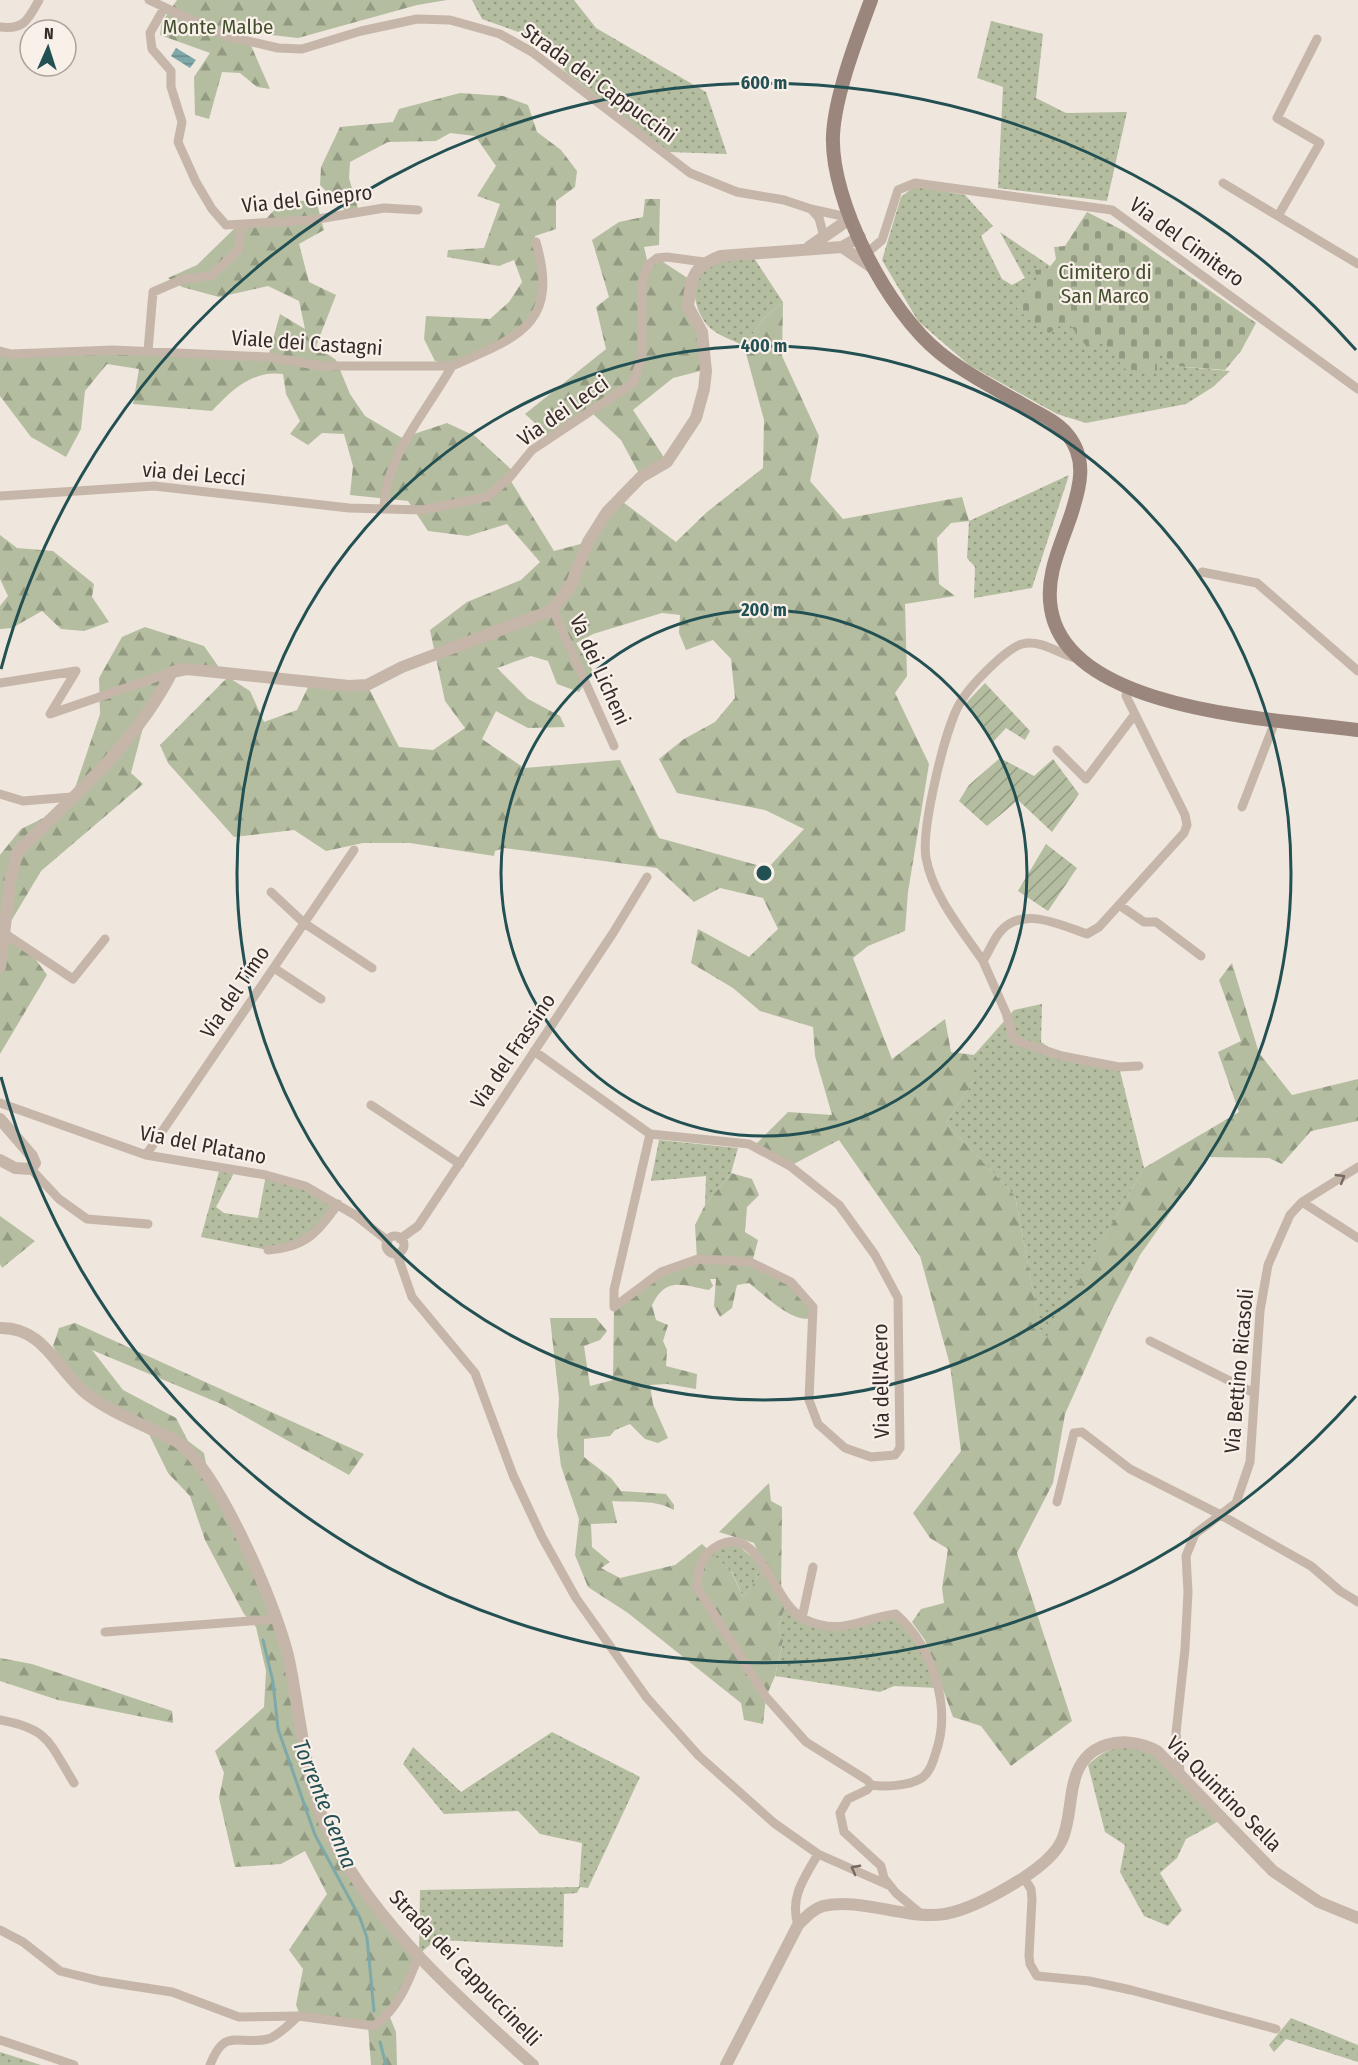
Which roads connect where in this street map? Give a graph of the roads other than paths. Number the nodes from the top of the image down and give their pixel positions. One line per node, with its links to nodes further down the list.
1 (39, 0): 5 (street)
2 (149, 0): 4 (street, Strada dei Cappuccini)
3 (871, 0): 11 (main road)
4 (164, 8): 8 (street, Strada dei Cappuccini); 12 (street, Via del Ginepro)
5 (0, 27)
6 (1317, 39): 10 (street)
7 (1223, 183): 10 (street)
8 (811, 209): 11 (street, Strada dei Cappuccini); 13 (street)
9 (418, 210): 12 (street, Via del Ginepro)
10 (1278, 216): 20 (street)
11 (851, 218): 13 (street); 14 (main road)
12 (241, 225): 23 (street)
13 (824, 237): 16 (street); 17 (street)
14 (860, 237): 16 (street); 18 (main road)
15 (536, 242): 24 (street)
16 (838, 247): 17 (street); 21 (street)
17 (805, 249): 19 (street)
18 (867, 253): 21 (main road); 25 (street, Via del Cimitero)
19 (704, 262): 27 (street, Via dei Lecci); 29 (street)
20 (1358, 264)
21 (876, 271): 30 (main road)
22 (0, 351): 23 (street, Viale dei Castagni)
23 (148, 351): 24 (street, Viale dei Castagni)
24 (452, 366): 27 (street)
25 (1358, 389)
26 (0, 496): 27 (street, via dei Lecci)
27 (384, 509)
28 (1202, 572): 31 (street)
29 (553, 610): 32 (street); 38 (street, Va dei Licheni)
30 (1078, 659): 34 (main road); 51 (street)
31 (1358, 671)
32 (172, 672): 33 (street); 41 (street)
33 (0, 683)
34 (1127, 689): 35 (street); 36 (main road)
35 (1135, 714): 39 (street); 46 (street)
36 (1276, 719): 37 (main road); 42 (street)
37 (1358, 730)
38 (614, 746)
39 (1057, 750)
40 (0, 794): 41 (street)
41 (72, 797): 48 (street)
42 (1242, 807)
43 (354, 850): 47 (street, Via del Timo)
44 (648, 877): 56 (street, Via del Frassino)
45 (271, 892): 47 (street)
46 (1119, 905): 50 (street); 51 (street)
47 (304, 923): 53 (street, Via del Timo); 54 (street)
48 (4, 933): 49 (street); 52 (street)
49 (105, 939)
50 (1201, 956)
51 (983, 961): 57 (street)
52 (0, 967)
53 (273, 968): 55 (street); 62 (street, Via del Timo)
54 (372, 968)
55 (321, 999)
56 (534, 1051): 61 (street, Via dell'Acero); 64 (street, Via del Frassino)
57 (1139, 1066)
58 (0, 1103): 62 (street, Via del Platano)
59 (371, 1105): 64 (street)
60 (0, 1119): 66 (street)
61 (650, 1134): 61 (street, Via dell'Acero)
62 (146, 1155): 68 (street, Via del Platano)
63 (0, 1160): 66 (street)
64 (460, 1164): 71 (street, Via del Frassino)
65 (1358, 1167): 67 (street, Via Bettino Ricasoli, one-way to 65)
66 (31, 1169): 69 (street)
67 (1302, 1202): 70 (street); 77 (street, Via Bettino Ricasoli)
68 (338, 1204): 72 (street, Via del Platano); 73 (street)
69 (148, 1224)
70 (1358, 1238)
71 (400, 1239): 72 (street); 74 (street)
72 (388, 1241): 74 (street)
73 (268, 1250)
74 (397, 1254): 89 (street)
75 (0, 1328): 83 (street, Strada dei Cappuccinelli)
76 (1150, 1341): 77 (street)
77 (1254, 1393): 79 (street, Via Bettino Ricasoli)
78 (1057, 1503): 79 (street)
79 (1220, 1514): 81 (street); 86 (street, Via Bettino Ricasoli)
80 (813, 1567): 82 (street)
81 (1358, 1602)
82 (802, 1618): 88 (street); 88 (street)
83 (277, 1619): 84 (street); 96 (street, Strada dei Cappuccinelli)
84 (105, 1632)
85 (0, 1720): 87 (street)
86 (1180, 1772): 90 (street, Via Quintino Sella); 93 (street, Via Quintino Sella)
87 (74, 1783)
88 (871, 1785): 91 (street)
89 (818, 1854): 91 (street, one-way to 89); 94 (street)
90 (1024, 1878): 92 (street, Via Quintino Sella); 98 (street)
91 (891, 1886): 92 (street)
92 (922, 1916): 94 (street, Via Quintino Sella)
93 (1358, 1918)
94 (798, 1925): 103 (street, Via Quintino Sella)
95 (0, 1930): 97 (street)
96 (419, 1954): 97 (street); 102 (street, Strada dei Cappuccinelli)
97 (298, 2016): 101 (street)
98 (1276, 2030)
99 (0, 2040): 100 (street)
100 (75, 2065)
101 (210, 2065)
102 (533, 2065)
103 (726, 2065)

